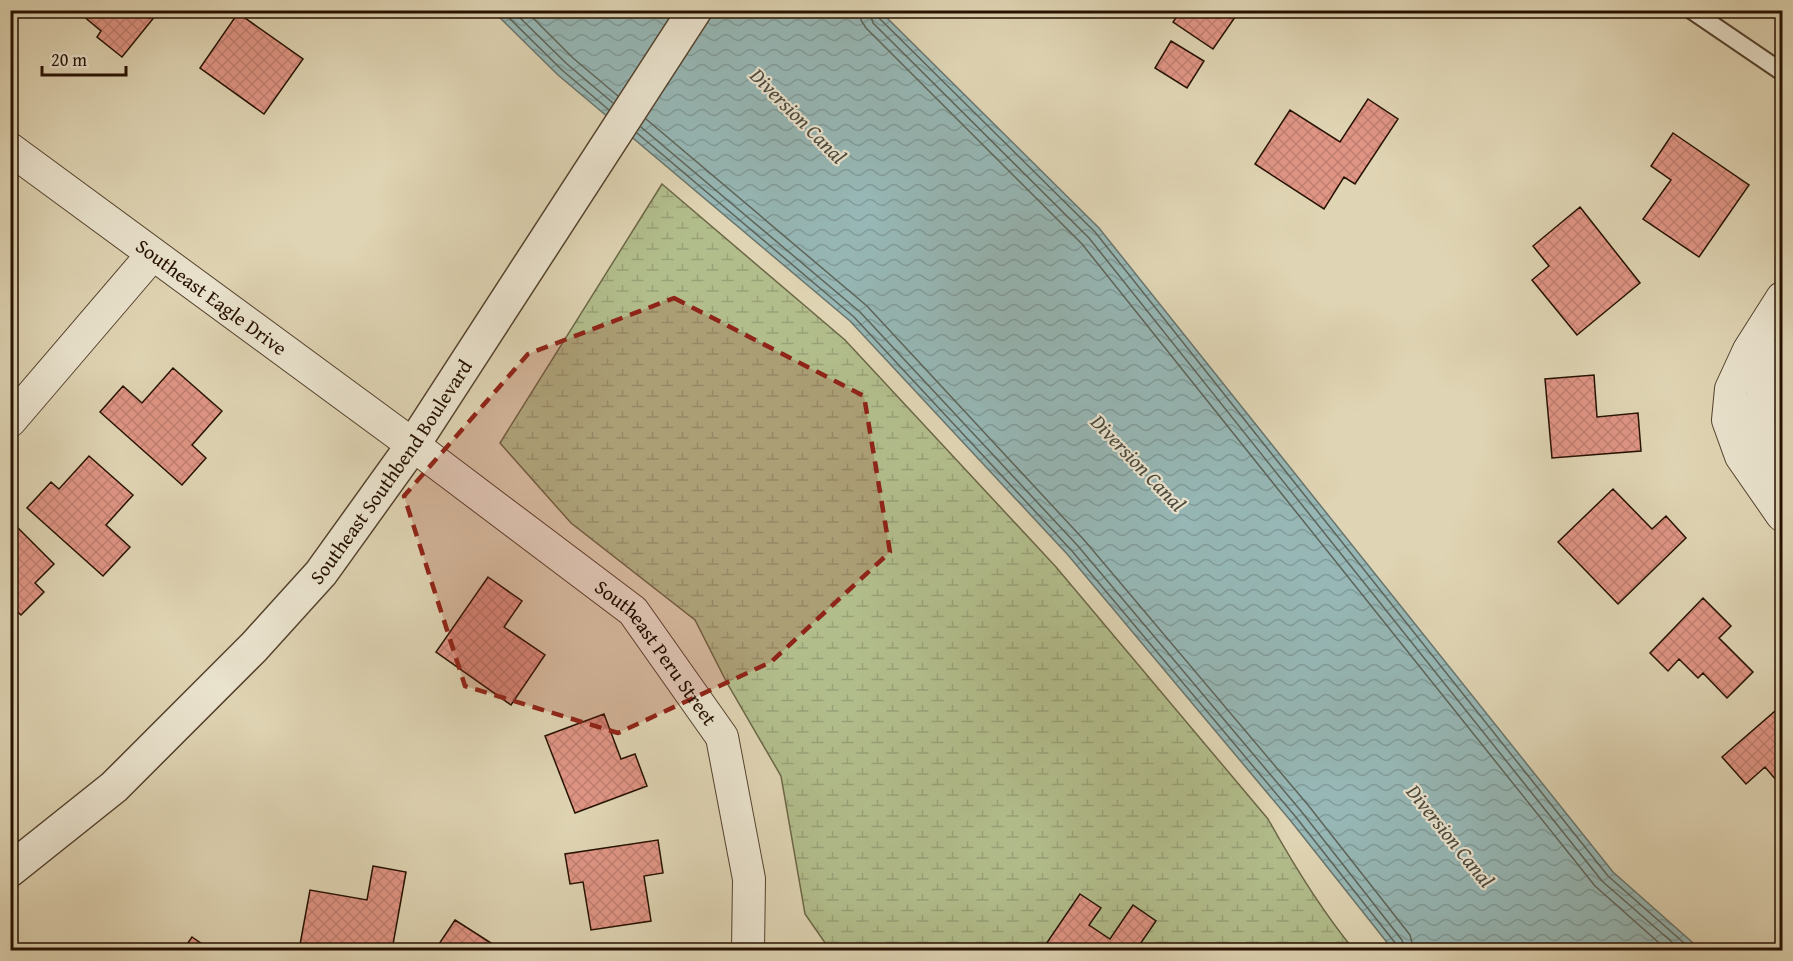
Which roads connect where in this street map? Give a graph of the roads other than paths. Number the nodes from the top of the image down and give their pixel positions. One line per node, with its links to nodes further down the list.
1 (695, 10): 9 (street, Southeast Southbend Boulevard)
2 (1691, 10): 3 (lane)
3 (1782, 72)
4 (10, 149): 5 (street, Southeast Eagle Drive)
5 (152, 255): 8 (street); 9 (street, Southeast Eagle Drive)
6 (1782, 298): 10 (street)
7 (1782, 354): 10 (street)
8 (10, 421)
9 (413, 444): 12 (street, Southeast Southbend Boulevard); 13 (street, Southeast Peru Street)
10 (1764, 456): 11 (street)
11 (1782, 515)
12 (10, 870)
13 (748, 951)

